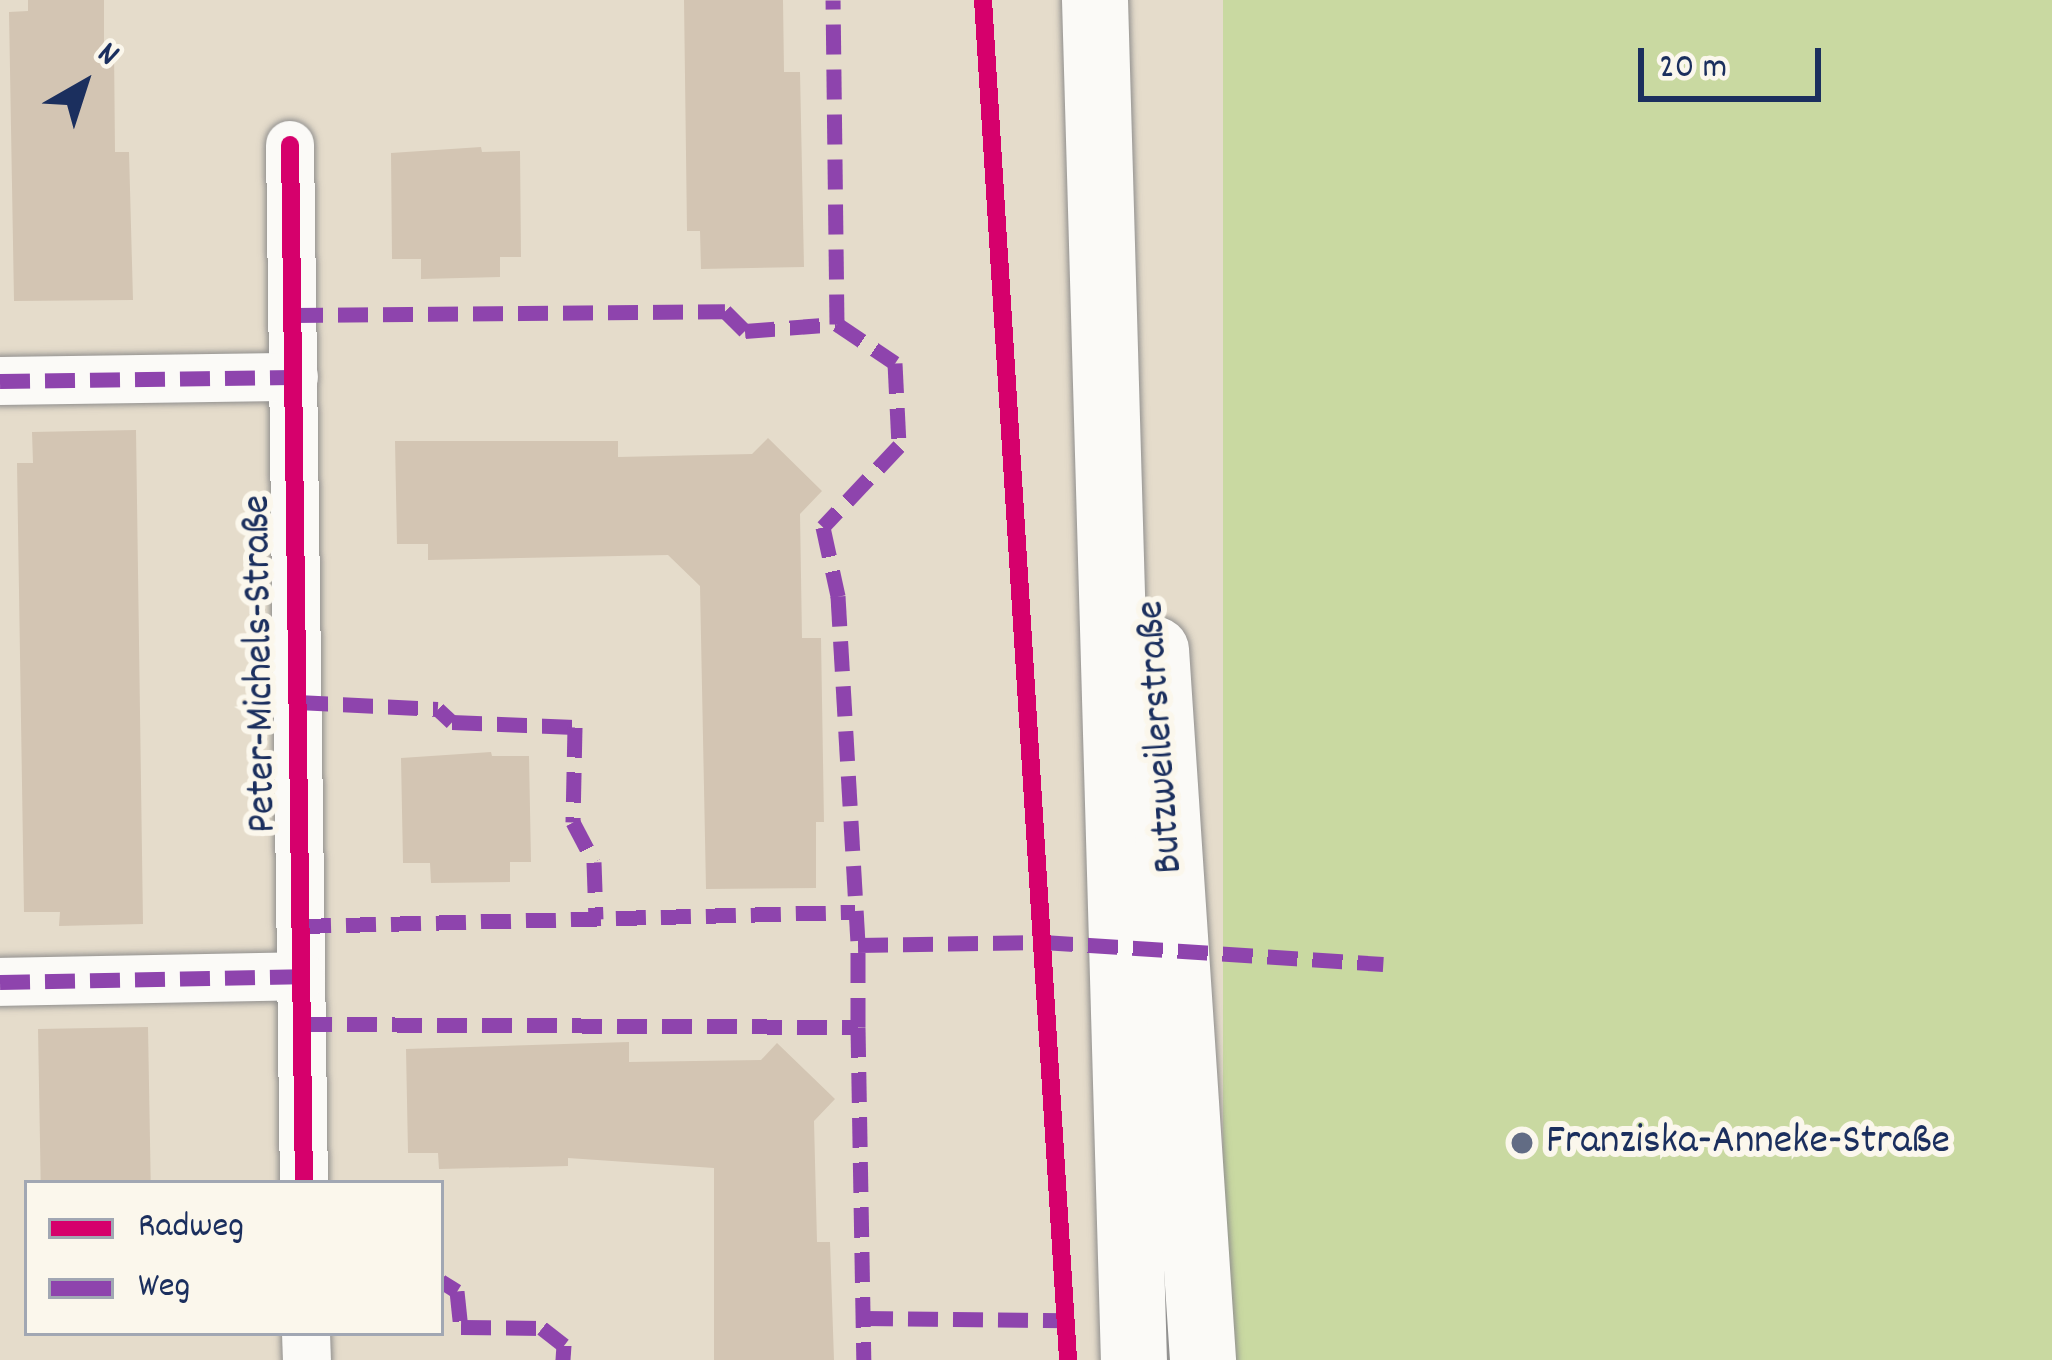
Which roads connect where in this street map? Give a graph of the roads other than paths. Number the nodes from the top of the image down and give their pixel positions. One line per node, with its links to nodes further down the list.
1 (1095, 0): 2 (main road, Butzweilerstraße)
2 (1102, 115): 9 (main road, Butzweilerstraße); 10 (main road, Butzweilerstraße)
3 (290, 145): 4 (street, Peter-Michels-Straße)
4 (294, 377): 5 (street); 6 (street, Peter-Michels-Straße)
5 (0, 381)
6 (301, 976): 7 (street); 8 (street, Peter-Michels-Straße)
7 (0, 982)
8 (304, 1180)
9 (1134, 1360)
10 (1203, 1360)

